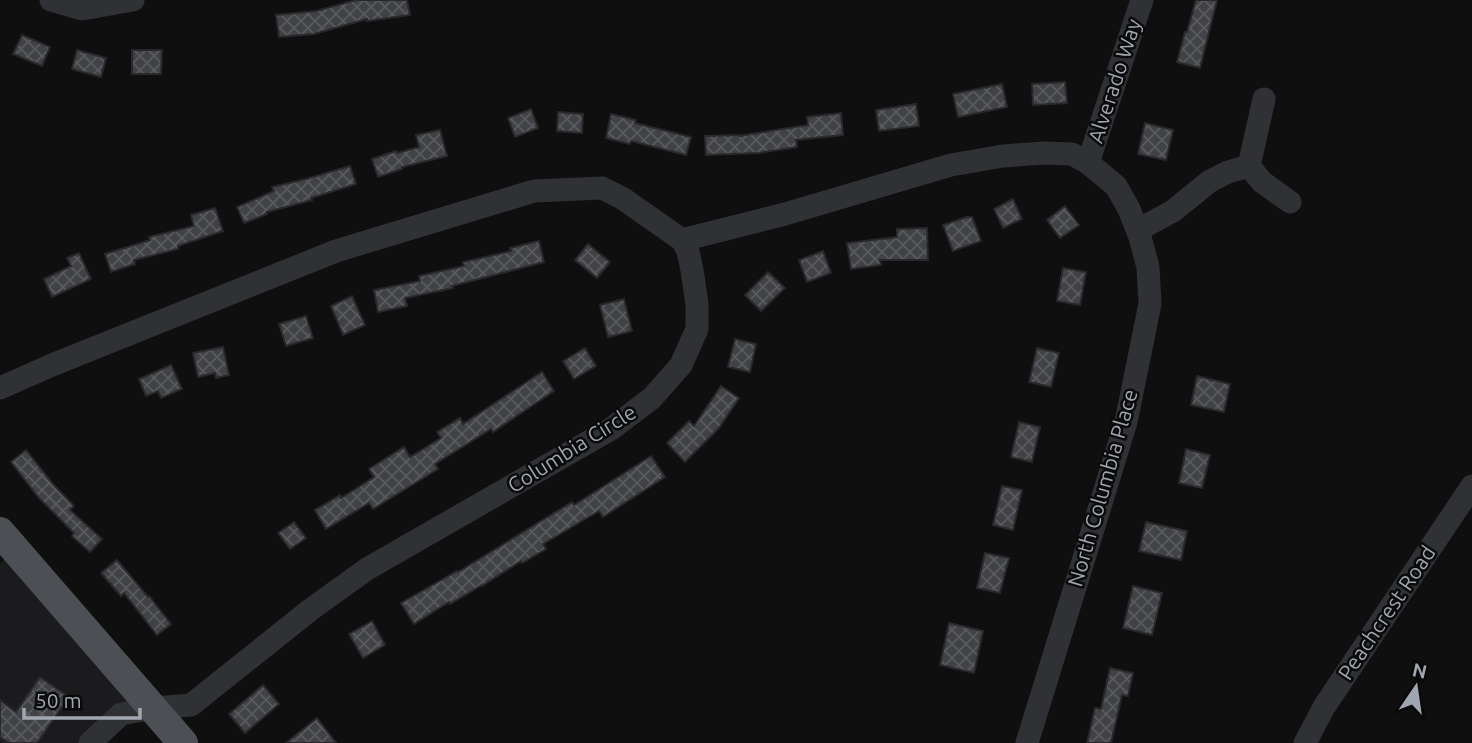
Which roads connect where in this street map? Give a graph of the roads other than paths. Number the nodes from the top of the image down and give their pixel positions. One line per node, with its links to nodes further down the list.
1 (51, 0): 2 (street)
2 (133, 0)
3 (1142, 0): 5 (street, Alverado Way)
4 (1264, 99): 6 (street)
5 (1088, 163): 8 (street, North Columbia Place); 9 (street, North Columbia Place)
6 (1249, 166): 7 (street); 8 (street)
7 (1290, 202)
8 (1138, 230): 16 (street, North Columbia Place)
9 (682, 240): 10 (street); 13 (street, Columbia Circle)
10 (0, 388)
11 (1472, 486): 17 (street, Peachcrest Road)
12 (0, 532): 13 (main road)
13 (153, 708): 14 (street, Columbia Circle); 15 (main road)
14 (90, 743)
15 (183, 743)
16 (1027, 743)
17 (1305, 743)

